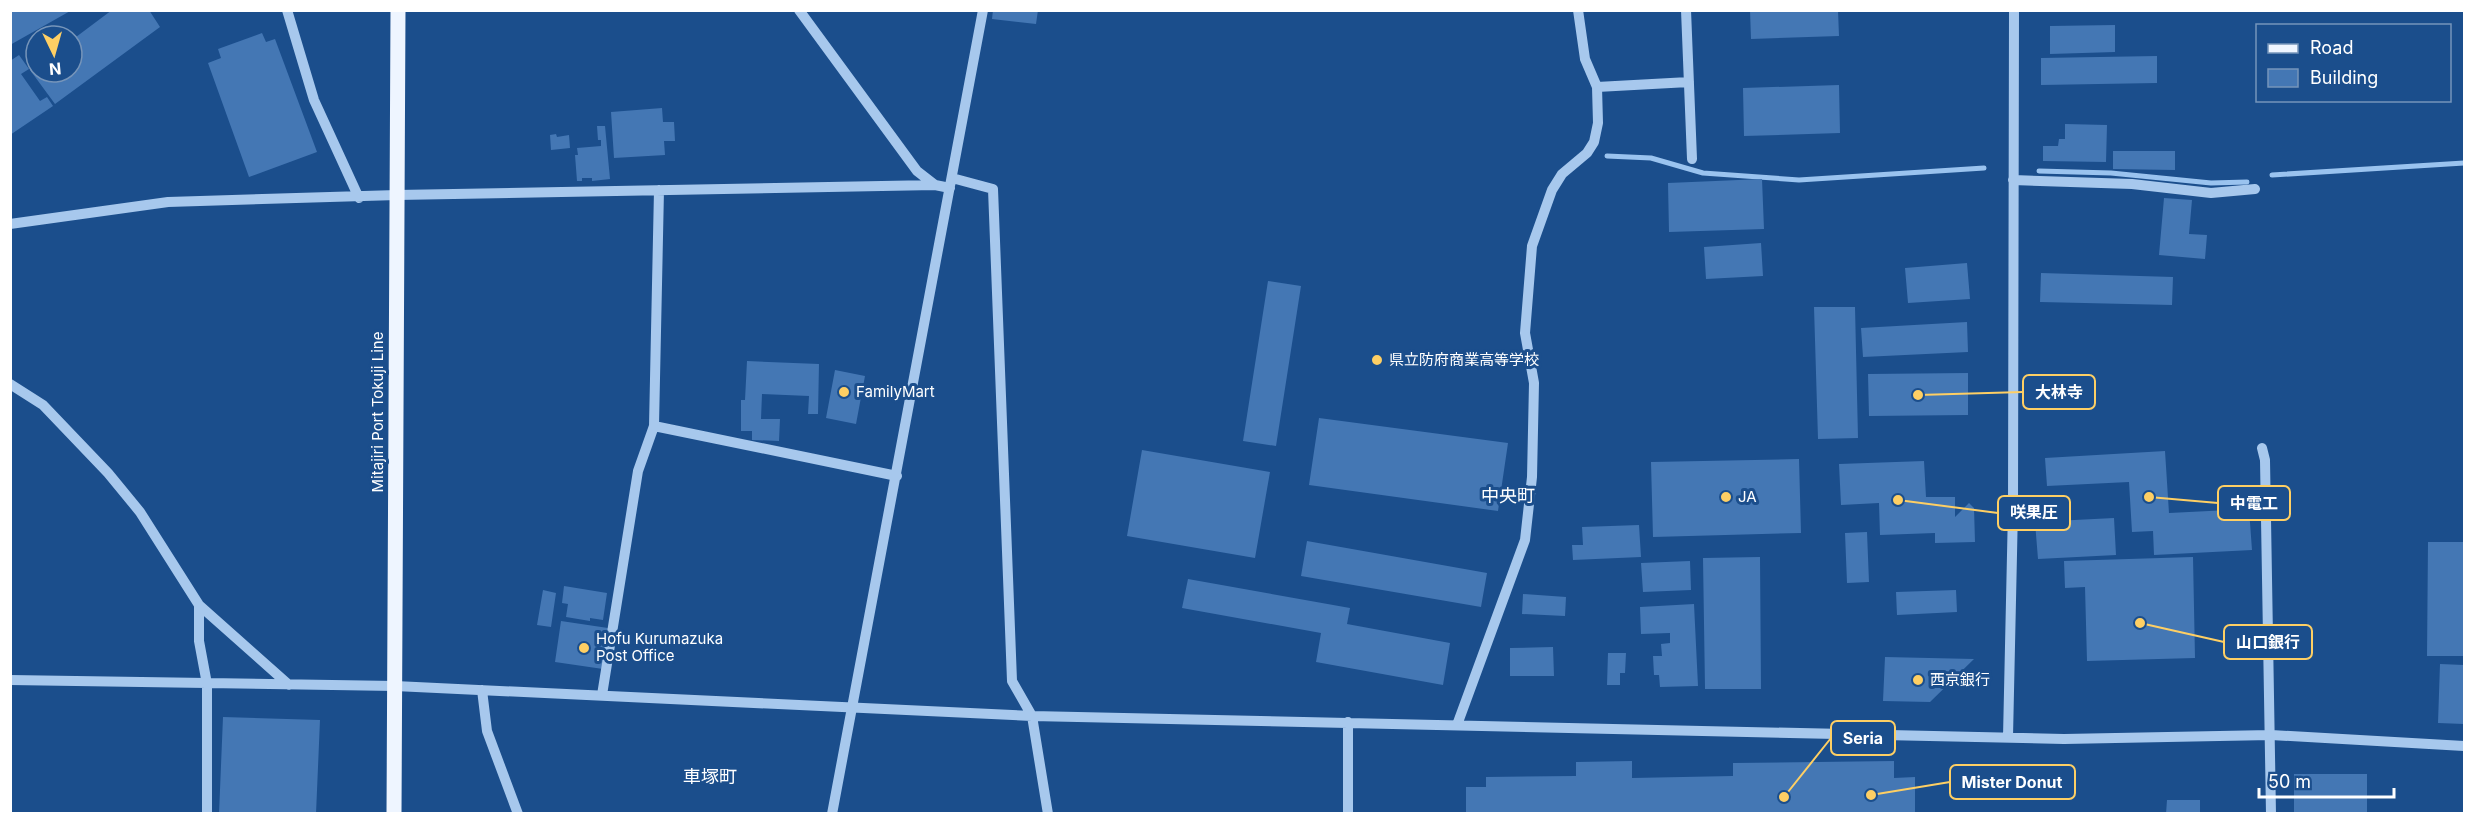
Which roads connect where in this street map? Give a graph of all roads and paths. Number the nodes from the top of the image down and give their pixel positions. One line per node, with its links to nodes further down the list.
1 (287, 10): 17 (street)
2 (398, 10): 16 (main road, Mitajiri Port Tokuji Line)
3 (799, 10): 13 (street)
4 (983, 10): 12 (street)
5 (1578, 10): 9 (street)
6 (1686, 10): 8 (street)
7 (2014, 10): 11 (street)
8 (1689, 82): 9 (street); 10 (street)
9 (1597, 87): 33 (street)
10 (1692, 159)
11 (2013, 180): 14 (street); 35 (street)
12 (951, 183): 13 (street); 22 (street); 31 (street)
13 (935, 185): 15 (street)
14 (2255, 189)
15 (659, 190): 16 (street); 20 (street)
16 (397, 195): 17 (street); 27 (main road, Mitajiri Port Tokuji Line)
17 (359, 198): 18 (street)
18 (10, 224)
19 (10, 384): 23 (street)
20 (654, 426): 22 (street); 29 (street)
21 (2262, 448): 34 (street)
22 (897, 476): 30 (street)
23 (200, 605): 25 (street); 26 (street)
24 (10, 680): 25 (street)
25 (207, 684): 26 (street); 37 (street)
26 (289, 686): 27 (street)
27 (395, 686): 28 (street); 38 (main road, Mitajiri Port Tokuji Line)
28 (482, 690): 29 (street); 39 (street)
29 (603, 695): 30 (street)
30 (852, 709): 31 (street); 40 (street)
31 (1032, 716): 32 (street); 41 (street)
32 (1348, 722): 33 (street); 42 (street)
33 (1457, 725): 35 (street)
34 (2271, 735): 35 (street); 36 (street); 43 (street)
35 (2008, 737)
36 (2464, 747)
37 (207, 813)
38 (394, 813)
39 (518, 813)
40 (832, 813)
41 (1048, 813)
42 (1348, 813)
43 (2271, 813)

